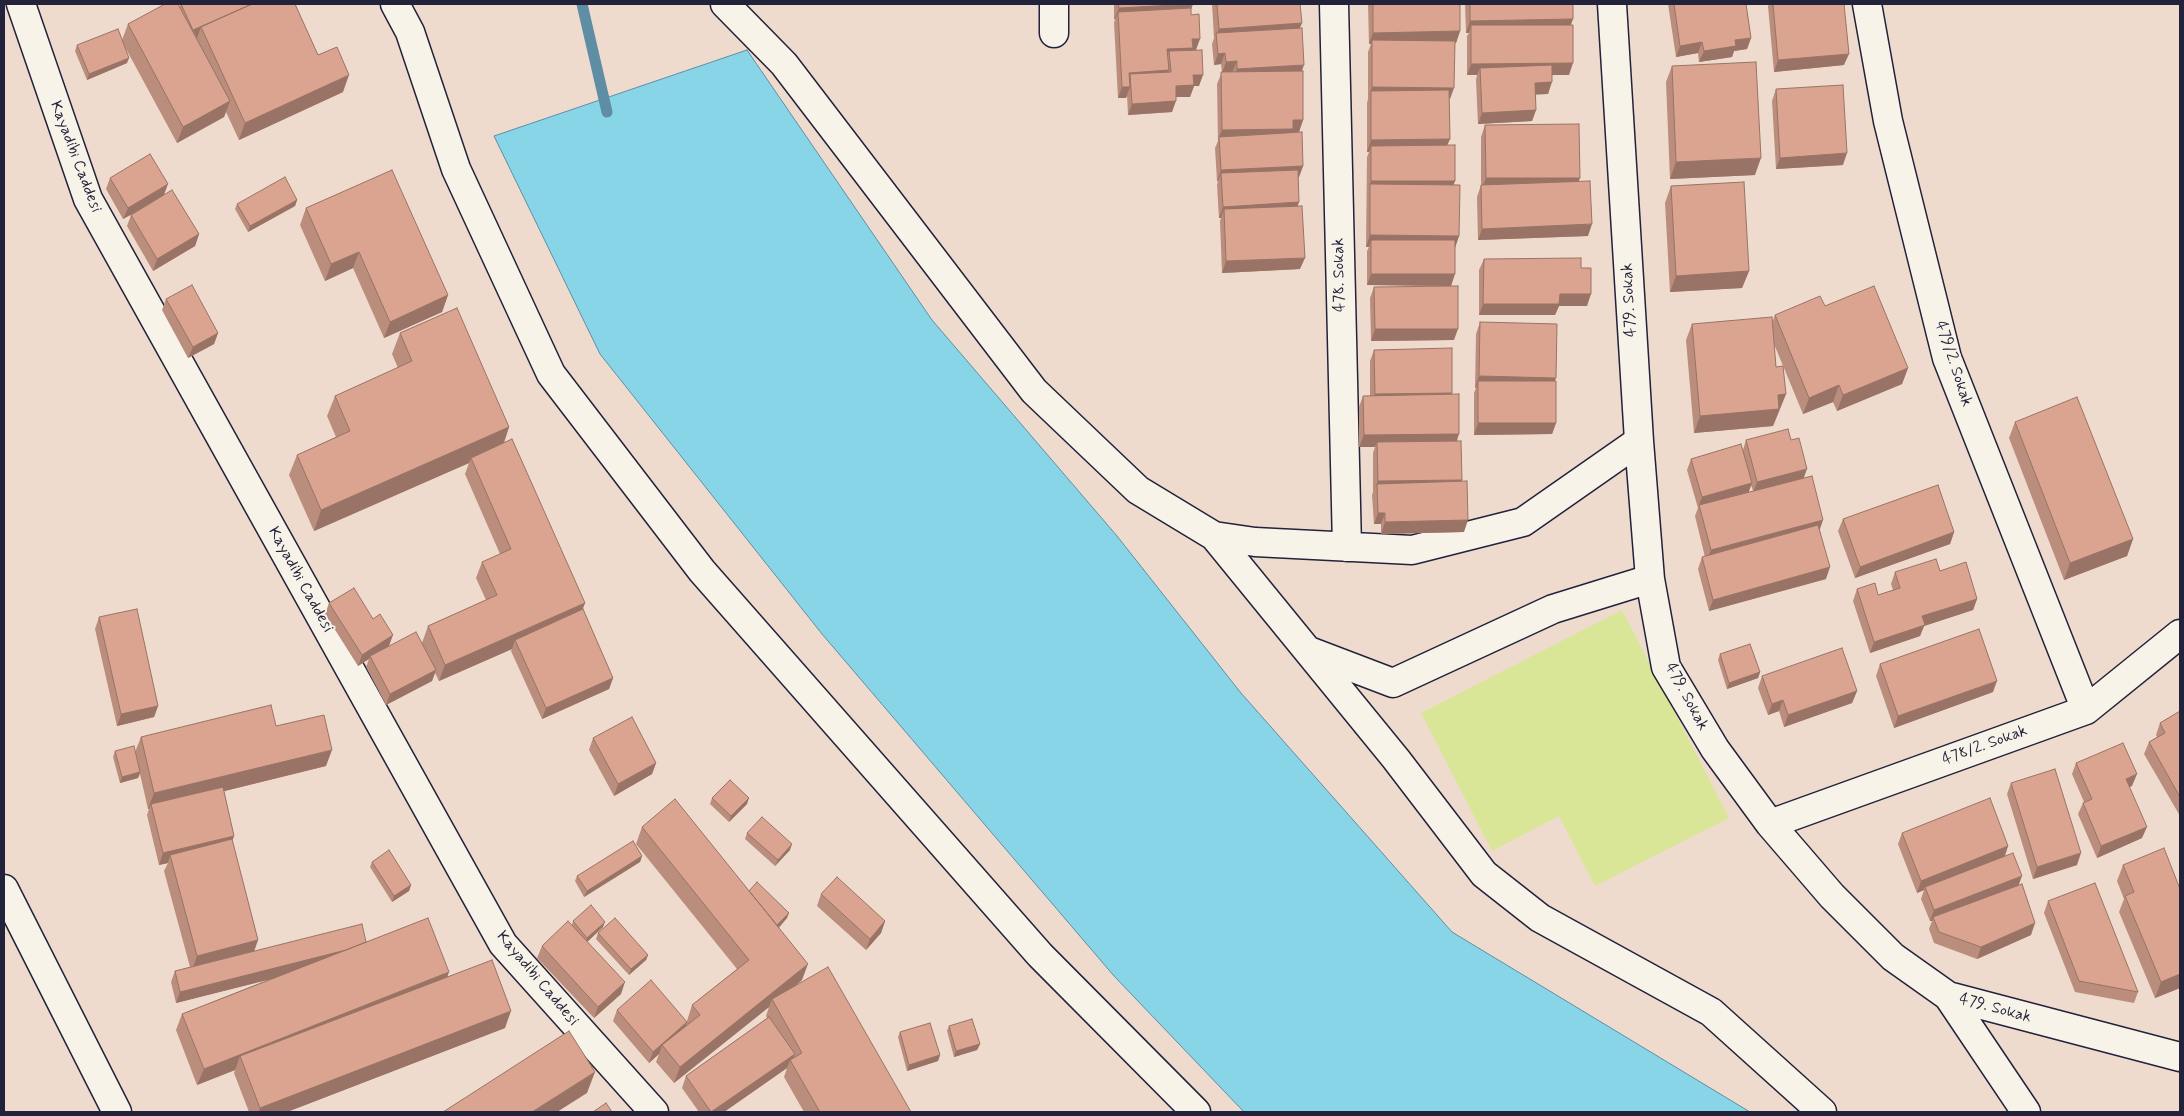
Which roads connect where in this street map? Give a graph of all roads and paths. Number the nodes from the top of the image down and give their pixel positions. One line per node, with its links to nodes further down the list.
1 (21, 4): 21 (street, Kayadibi Caddesi)
2 (395, 4): 22 (street)
3 (725, 4): 10 (street)
4 (1054, 4): 8 (street)
5 (1334, 4): 11 (street, 478. Sokak)
6 (1612, 4): 9 (street, 479. Sokak)
7 (1867, 4): 15 (street, 479/2. Sokak)
8 (1054, 33)
9 (1638, 441): 11 (street); 12 (street, 479. Sokak)
10 (1214, 536): 11 (street); 14 (street)
11 (1347, 547)
12 (1650, 579): 14 (street); 16 (street, 479. Sokak)
13 (2180, 634): 15 (street, 478/2. Sokak)
14 (1308, 651): 23 (street)
15 (2086, 710): 16 (street, 478/2. Sokak)
16 (1770, 824): 18 (street, 479. Sokak)
17 (4, 889): 20 (street)
18 (1948, 996): 19 (street, 479. Sokak); 24 (street)
19 (2180, 1057)
20 (117, 1112)
21 (654, 1112)
22 (1196, 1112)
23 (1822, 1112)
24 (2026, 1112)

